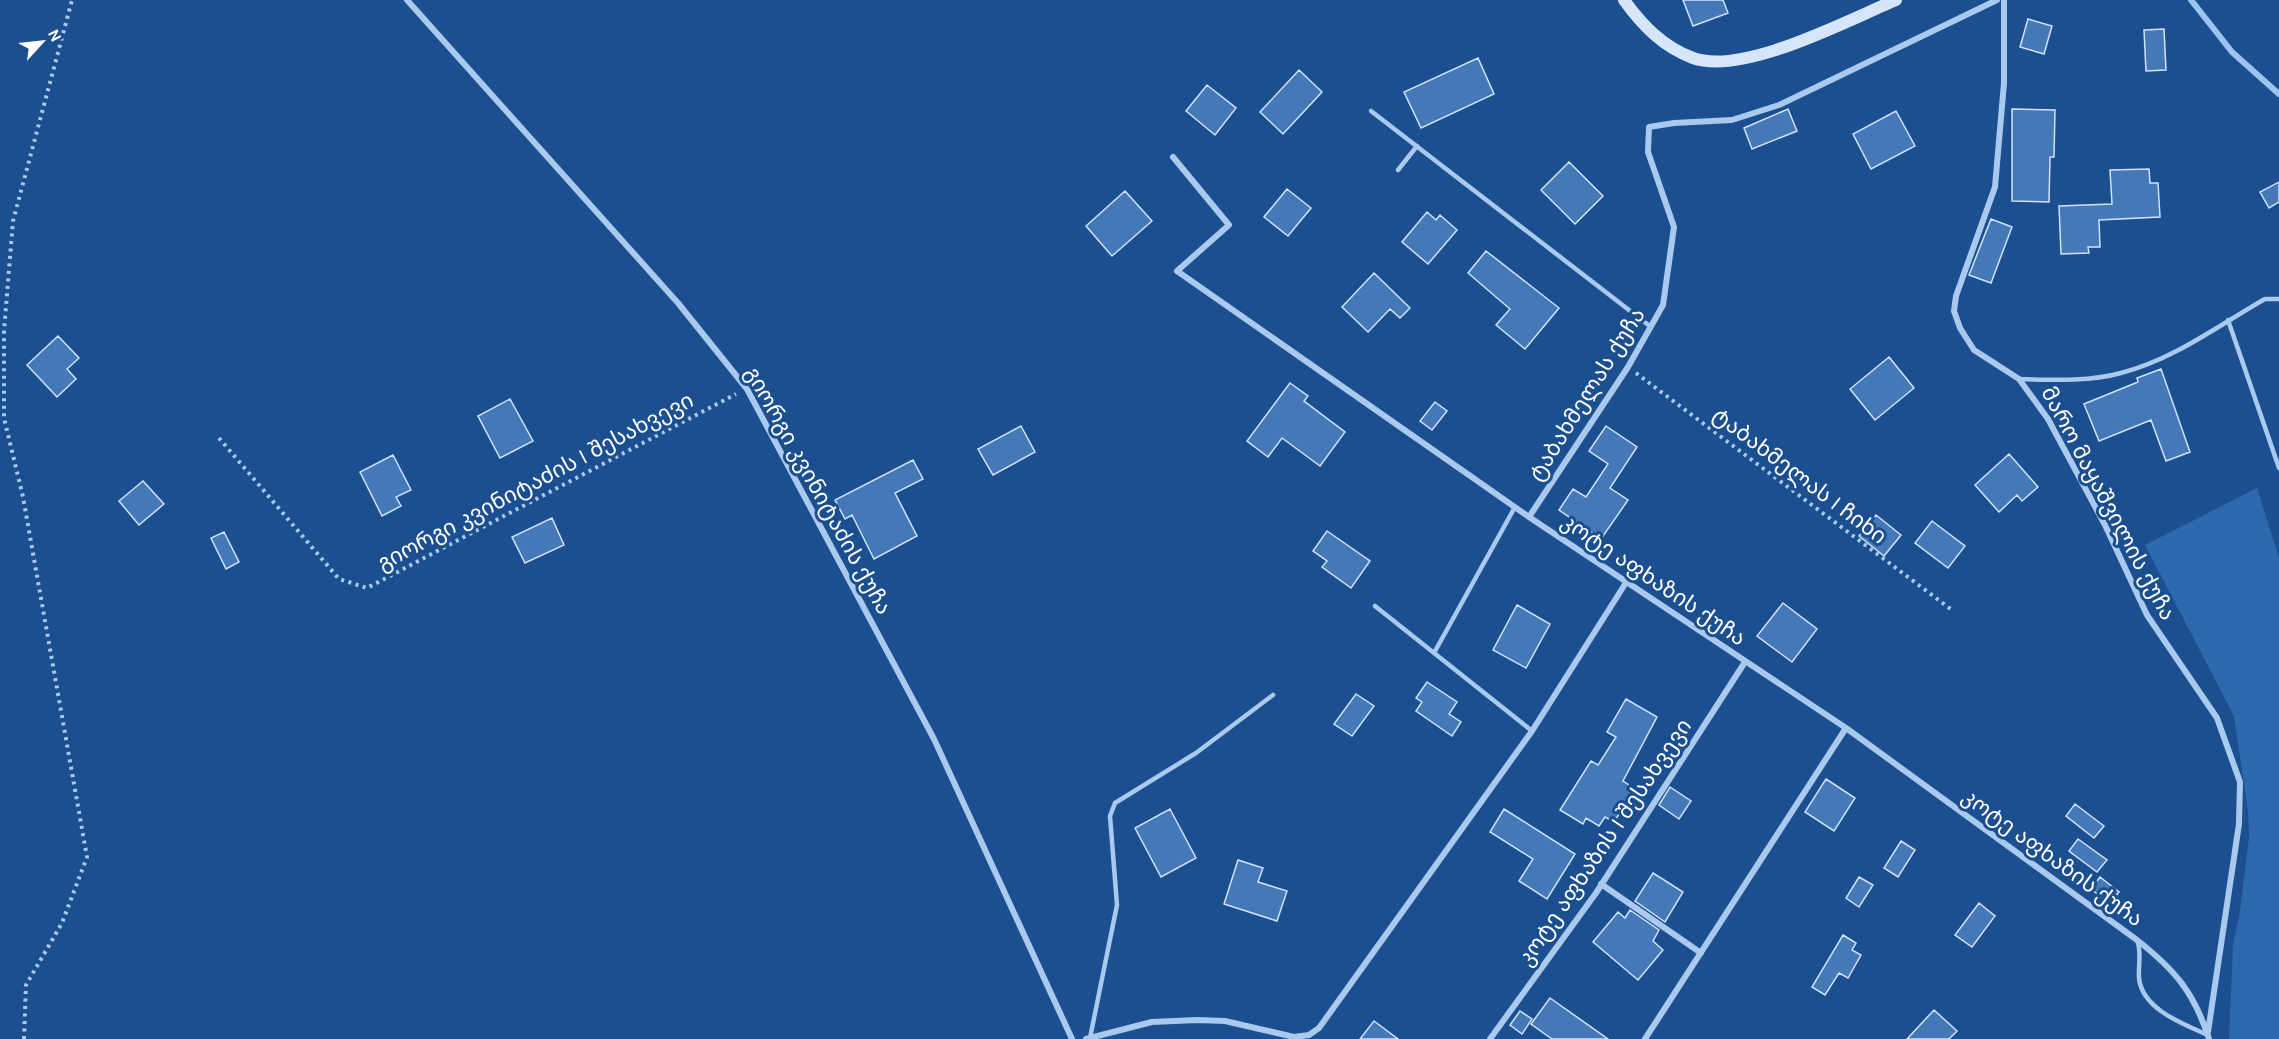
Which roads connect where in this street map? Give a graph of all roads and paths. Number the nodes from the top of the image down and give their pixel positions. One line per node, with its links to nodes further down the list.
1 (72, 0): 34 (path)
2 (407, 0): 16 (street, გიორგი კვინიტაძის ქუჩა)
3 (1624, 0): 4 (main road)
4 (1896, 0)
5 (1996, 0): 13 (street, ტაბახმელას ქუჩა)
6 (2004, 0): 15 (street, მარო მაყაშვილის ქუჩა)
7 (1371, 111): 8 (lane)
8 (1417, 146): 10 (lane); 13 (lane)
9 (1173, 158): 19 (street, კოტე აფხაზის ქუჩა)
10 (1398, 170)
11 (2279, 298): 12 (lane)
12 (2228, 320): 15 (lane); 18 (lane)
13 (1651, 327): 14 (street, ტაბახმელას ქუჩა)
14 (1628, 367): 20 (street, ტაბახმელას ქუჩა); 23 (path, ტაბახმელას I ჩიხი)
15 (2019, 378): 32 (street, მარო მაყაშვილის ქუჩა)
16 (747, 388): 17 (path, გიორგი კვინიტაძის I შესახვევი); 35 (street, გიორგი კვინიტაძის ქუჩა)
17 (219, 438)
18 (2279, 468)
19 (1515, 507): 20 (street, კოტე აფხაზის ქუჩა); 24 (lane)
20 (1529, 517): 21 (street, კოტე აფხაზის ქუჩა)
21 (1627, 581): 25 (street, კოტე აფხაზის ქუჩა); 28 (street)
22 (1375, 606): 24 (lane)
23 (1952, 610)
24 (1434, 653): 28 (lane)
25 (1745, 662): 27 (street, კოტე აფხაზის ქუჩა); 29 (street, კოტე აფხაზის I შესახვევი)
26 (1273, 695): 33 (lane)
27 (1846, 728): 30 (street, კოტე აფხაზის ქუჩა); 31 (street)
28 (1532, 731): 33 (street)
29 (1601, 884): 31 (street); 36 (street, კოტე აფხაზის I შესახვევი)
30 (2138, 940): 32 (street, კოტე აფხაზის ქუჩა); 32 (lane)
31 (1701, 953): 37 (street)
32 (2208, 1037)
33 (1088, 1038)
34 (24, 1039)
35 (1072, 1039)
36 (1490, 1039)
37 (1646, 1039)

